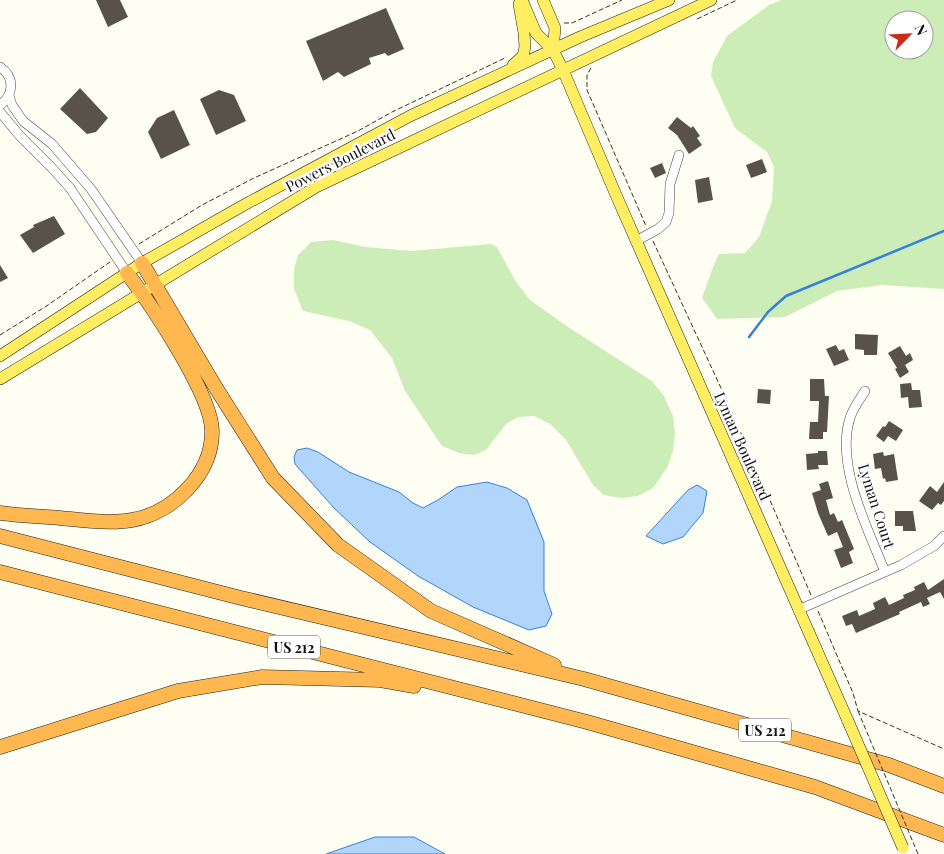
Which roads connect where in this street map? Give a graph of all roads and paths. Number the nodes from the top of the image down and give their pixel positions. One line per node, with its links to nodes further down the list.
1 (518, 0): 13 (main road)
2 (522, 0): 8 (main road, Lyman Boulevard)
3 (543, 0): 8 (main road, Lyman Boulevard)
4 (622, 0): 7 (path)
5 (669, 0): 8 (main road, Powers Boulevard)
6 (711, 0): 12 (main road, Powers Boulevard)
7 (562, 22)
8 (553, 50): 12 (main road, Lyman Boulevard); 13 (main road, Powers Boulevard)
9 (508, 56): 20 (path)
10 (0, 67): 14 (street)
11 (592, 67): 18 (path)
12 (563, 70): 19 (main road, Lyman Boulevard); 24 (main road, Powers Boulevard)
13 (497, 76): 22 (main road, Powers Boulevard)
14 (9, 96): 15 (street); 20 (street)
15 (0, 105)
16 (0, 112): 21 (street)
17 (680, 155): 18 (street)
18 (650, 234): 19 (street); 35 (path)
19 (636, 241): 36 (main road, Lyman Boulevard)
20 (132, 248): 22 (street)
21 (117, 258): 23 (street); 26 (path)
22 (142, 263): 23 (main road, Powers Boulevard); 24 (highway)
23 (127, 273): 25 (highway); 27 (main road, Powers Boulevard)
24 (156, 286): 25 (main road, Powers Boulevard); 37 (highway)
25 (142, 292): 28 (main road, Powers Boulevard); 30 (highway)
26 (0, 335)
27 (0, 356)
28 (0, 379)
29 (865, 390): 34 (street, Lyman Court)
30 (0, 513)
31 (0, 536): 37 (highway, US 212)
32 (944, 536): 34 (street)
33 (0, 572): 39 (highway, US 212)
34 (885, 572): 35 (street)
35 (814, 603): 36 (street); 38 (path)
36 (798, 610): 44 (main road, Lyman Boulevard, bridge)
37 (584, 679): 42 (highway, US 212)
38 (858, 711): 41 (path); 45 (path, bridge)
39 (588, 722): 40 (highway); 43 (highway, US 212)
40 (0, 746)
41 (944, 749)
42 (944, 786)
43 (944, 835)
44 (904, 851)
45 (918, 854)

